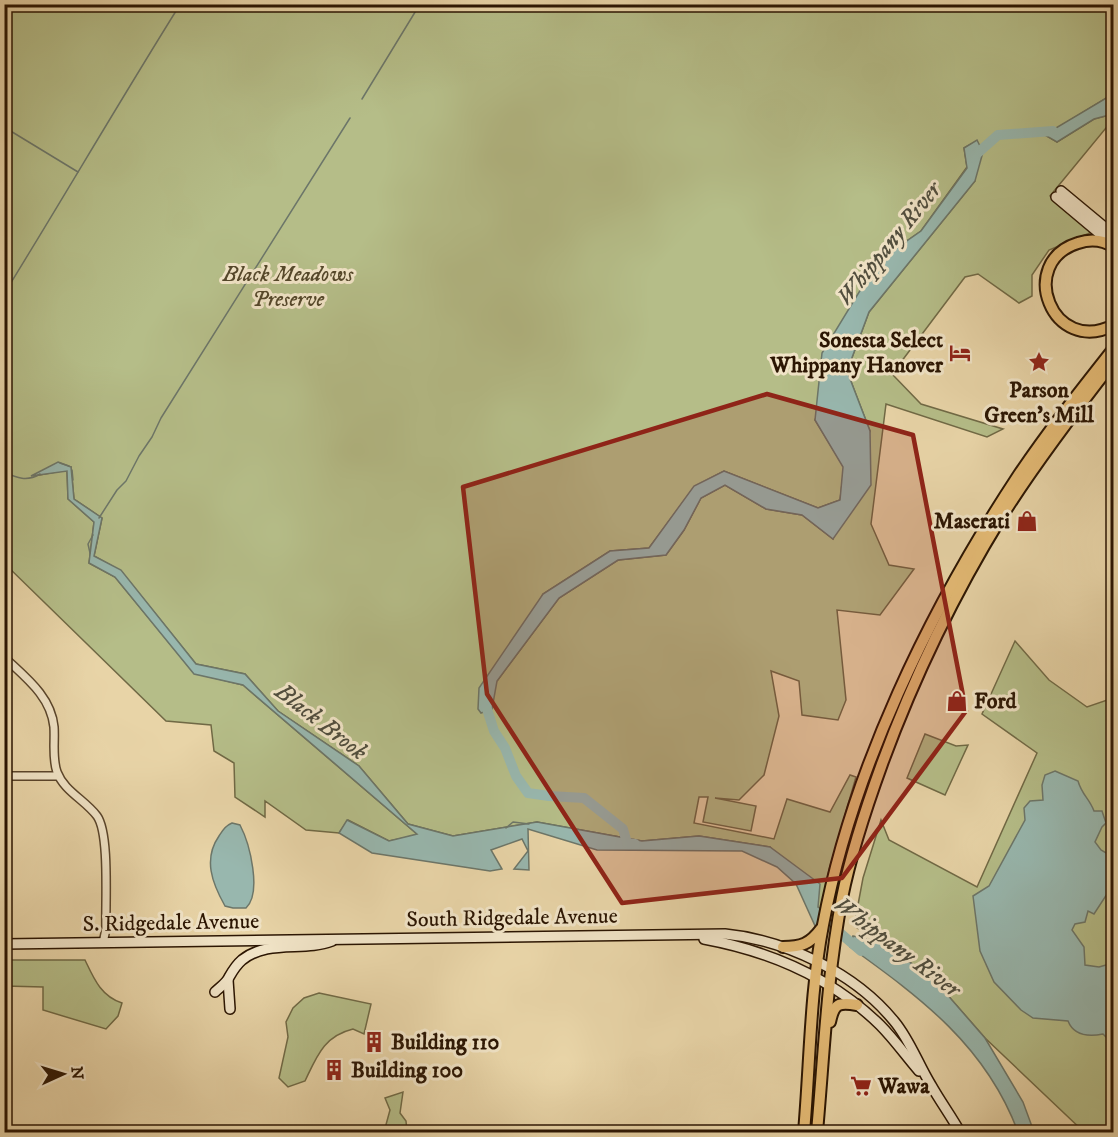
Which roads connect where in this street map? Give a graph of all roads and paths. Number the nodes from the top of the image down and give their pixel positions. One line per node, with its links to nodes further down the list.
1 (1113, 235): 2 (main road)
2 (1113, 246): 3 (main road)
3 (1113, 325)
4 (1113, 348): 12 (main road)
5 (1113, 361): 16 (main road)
6 (4, 657): 8 (street)
7 (4, 776): 8 (street)
8 (58, 776): 11 (street)
9 (687, 935): 10 (main road, South Ridgedale Avenue); 14 (main road, South Ridgedale Avenue); 17 (main road, South Ridgedale Avenue)
10 (337, 939): 11 (main road, S. Ridgedale Avenue); 18 (main road)
11 (103, 943): 13 (main road, S. Ridgedale Avenue)
12 (817, 943): 14 (main road); 15 (main road)
13 (4, 944)
14 (783, 947): 15 (main road, South Ridgedale Avenue)
15 (818, 963): 16 (main road, South Ridgedale Avenue); 17 (main road)
16 (830, 969): 19 (main road); 24 (main road, South Ridgedale Avenue)
17 (816, 978): 19 (main road, South Ridgedale Avenue); 25 (main road)
18 (228, 980): 20 (main road); 22 (main road)
19 (828, 985): 21 (main road, South Ridgedale Avenue); 23 (main road)
20 (215, 992)
21 (857, 1005): 23 (main road); 24 (main road, South Ridgedale Avenue)
22 (230, 1009)
23 (824, 1039): 26 (main road)
24 (930, 1084): 27 (main road)
25 (804, 1132)
26 (817, 1132)
27 (960, 1132)

